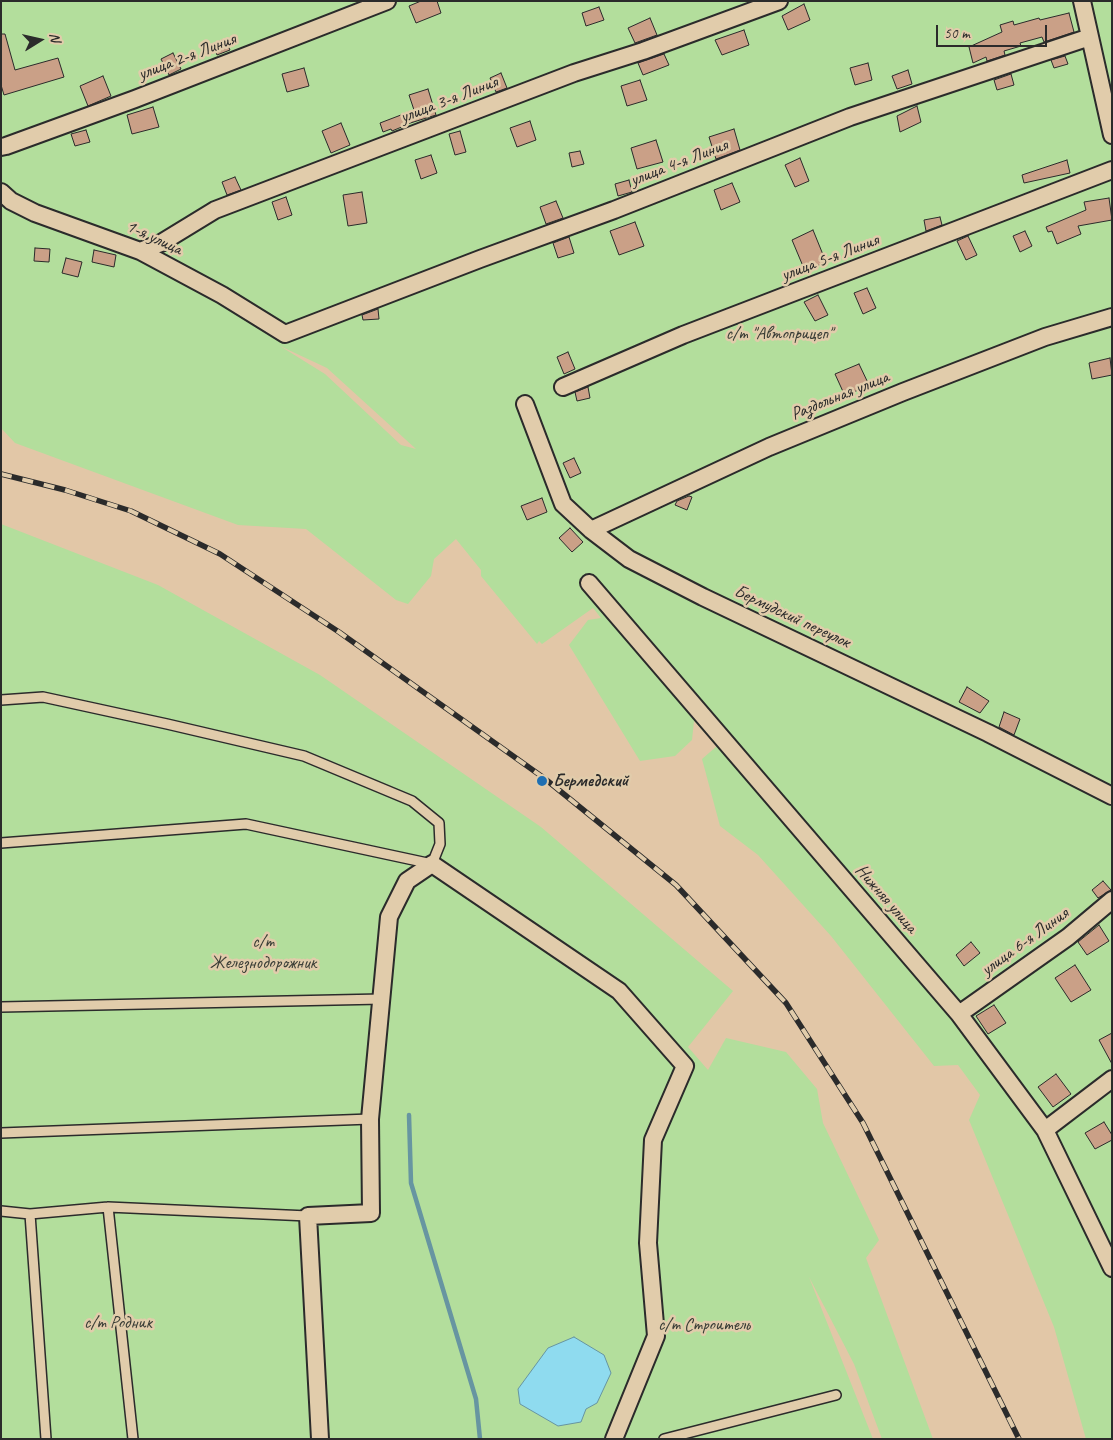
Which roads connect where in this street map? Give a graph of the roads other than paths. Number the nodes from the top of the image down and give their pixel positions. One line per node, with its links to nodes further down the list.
1 (387, 1): 6 (street, улица 2-я Линия)
2 (779, 1): 9 (street, улица 3-я Линия)
3 (1082, 1): 4 (street)
4 (1090, 37): 5 (street); 11 (street, улица 4-я Линия)
5 (1112, 135)
6 (1, 147)
7 (1112, 170): 12 (street, улица 5-я Линия)
8 (1, 192): 9 (street, 1-я улица)
9 (140, 250): 11 (street, 1-я улица)
10 (1112, 317): 14 (street, Раздольная улица)
11 (285, 334)
12 (563, 387)
13 (525, 404): 14 (street, Бермудский переулок)
14 (591, 530): 17 (street, Бермудский переулок)
15 (589, 583): 23 (street, Нижняя улица)
16 (1, 700): 19 (lane)
17 (1112, 796)
18 (1, 843): 19 (lane)
19 (432, 864): 21 (street); 38 (street)
20 (1112, 900): 23 (street, улица 6-я Линия)
21 (382, 999): 22 (lane); 25 (street)
22 (1, 1008)
23 (959, 1014): 26 (street, Нижняя улица)
24 (1112, 1078): 26 (street)
25 (370, 1119): 27 (lane); 31 (street)
26 (1045, 1130): 32 (street, Нижняя улица)
27 (1, 1133)
28 (108, 1207): 30 (lane); 31 (lane); 36 (lane)
29 (1, 1211): 30 (lane)
30 (30, 1214): 35 (lane)
31 (308, 1216): 37 (street)
32 (1108, 1250): 33 (street, Нижняя улица)
33 (1112, 1268)
34 (836, 1395): 39 (lane)
35 (46, 1439)
36 (133, 1439)
37 (320, 1439)
38 (614, 1439)
39 (664, 1439)

